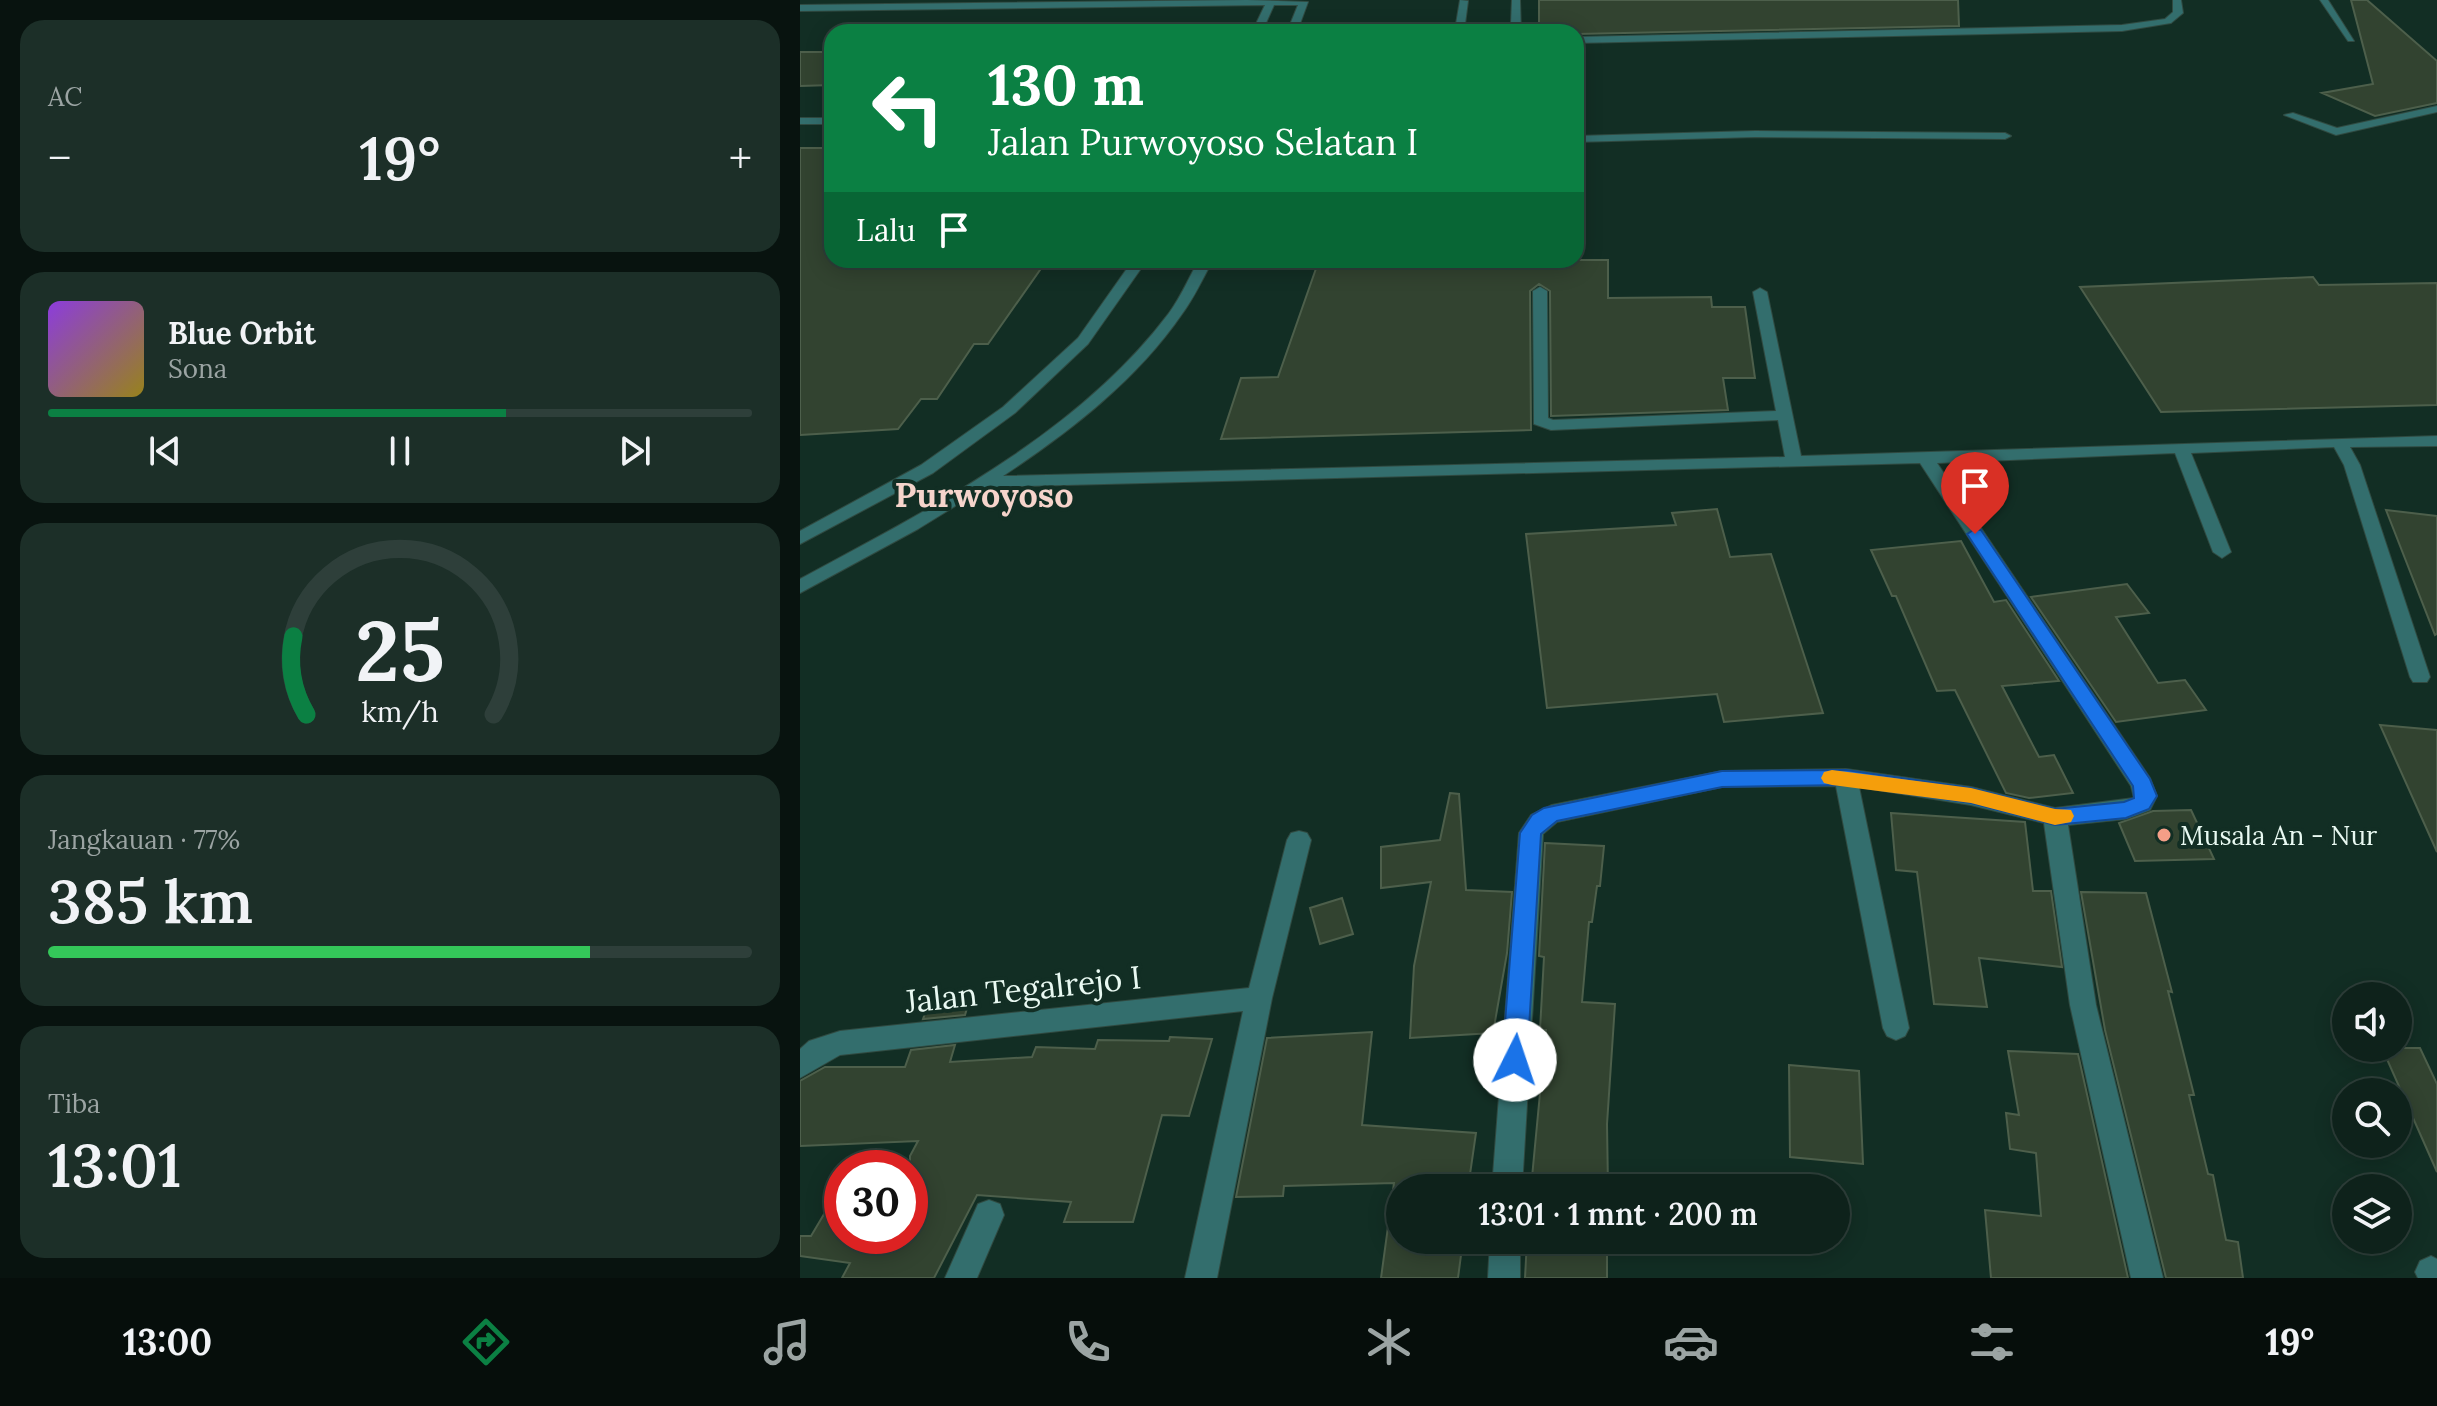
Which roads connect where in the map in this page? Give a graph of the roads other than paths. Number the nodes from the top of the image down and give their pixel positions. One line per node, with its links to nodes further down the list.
1 (1516, 0): 12 (street)
2 (2177, 0): 14 (street)
3 (2324, 0): 13 (street)
4 (1228, 1): 5 (street); 8 (street)
5 (1272, 1): 6 (street); 9 (street)
6 (1304, 1): 10 (street)
7 (1464, 1): 11 (street)
8 (800, 8)
9 (1261, 24)
10 (1295, 24)
11 (1460, 24)
12 (1516, 24)
13 (2351, 39)
14 (1584, 40)
15 (2437, 109): 16 (street)
16 (2289, 115)
17 (800, 121): 18 (street)
18 (824, 121)
19 (2005, 136): 20 (street)
20 (1584, 139)
21 (1134, 268): 32 (street)
22 (1203, 268): 31 (street)
23 (1540, 291): 25 (street)
24 (1760, 292): 25 (street)
25 (1786, 415): 30 (street)
26 (2437, 441): 27 (street)
27 (2339, 442): 28 (street); 35 (street)
28 (2182, 450): 29 (street); 33 (street)
29 (1925, 458): 30 (street); 37 (street)
30 (1794, 461): 31 (street)
31 (985, 482): 34 (street)
32 (800, 538)
33 (2222, 552)
34 (800, 587)
35 (2420, 677)
36 (1846, 777): 37 (street); 40 (street); 42 (street)
37 (2055, 817): 48 (street)
38 (1299, 840): 39 (street)
39 (1259, 998): 41 (street, Jalan Tegalrejo I); 46 (street)
40 (1896, 1028)
41 (800, 1065)
42 (1508, 1174)
43 (989, 1215): 45 (street)
44 (1505, 1254): 47 (street)
45 (961, 1278)
46 (1201, 1278)
47 (1504, 1278)
48 (2147, 1278)

